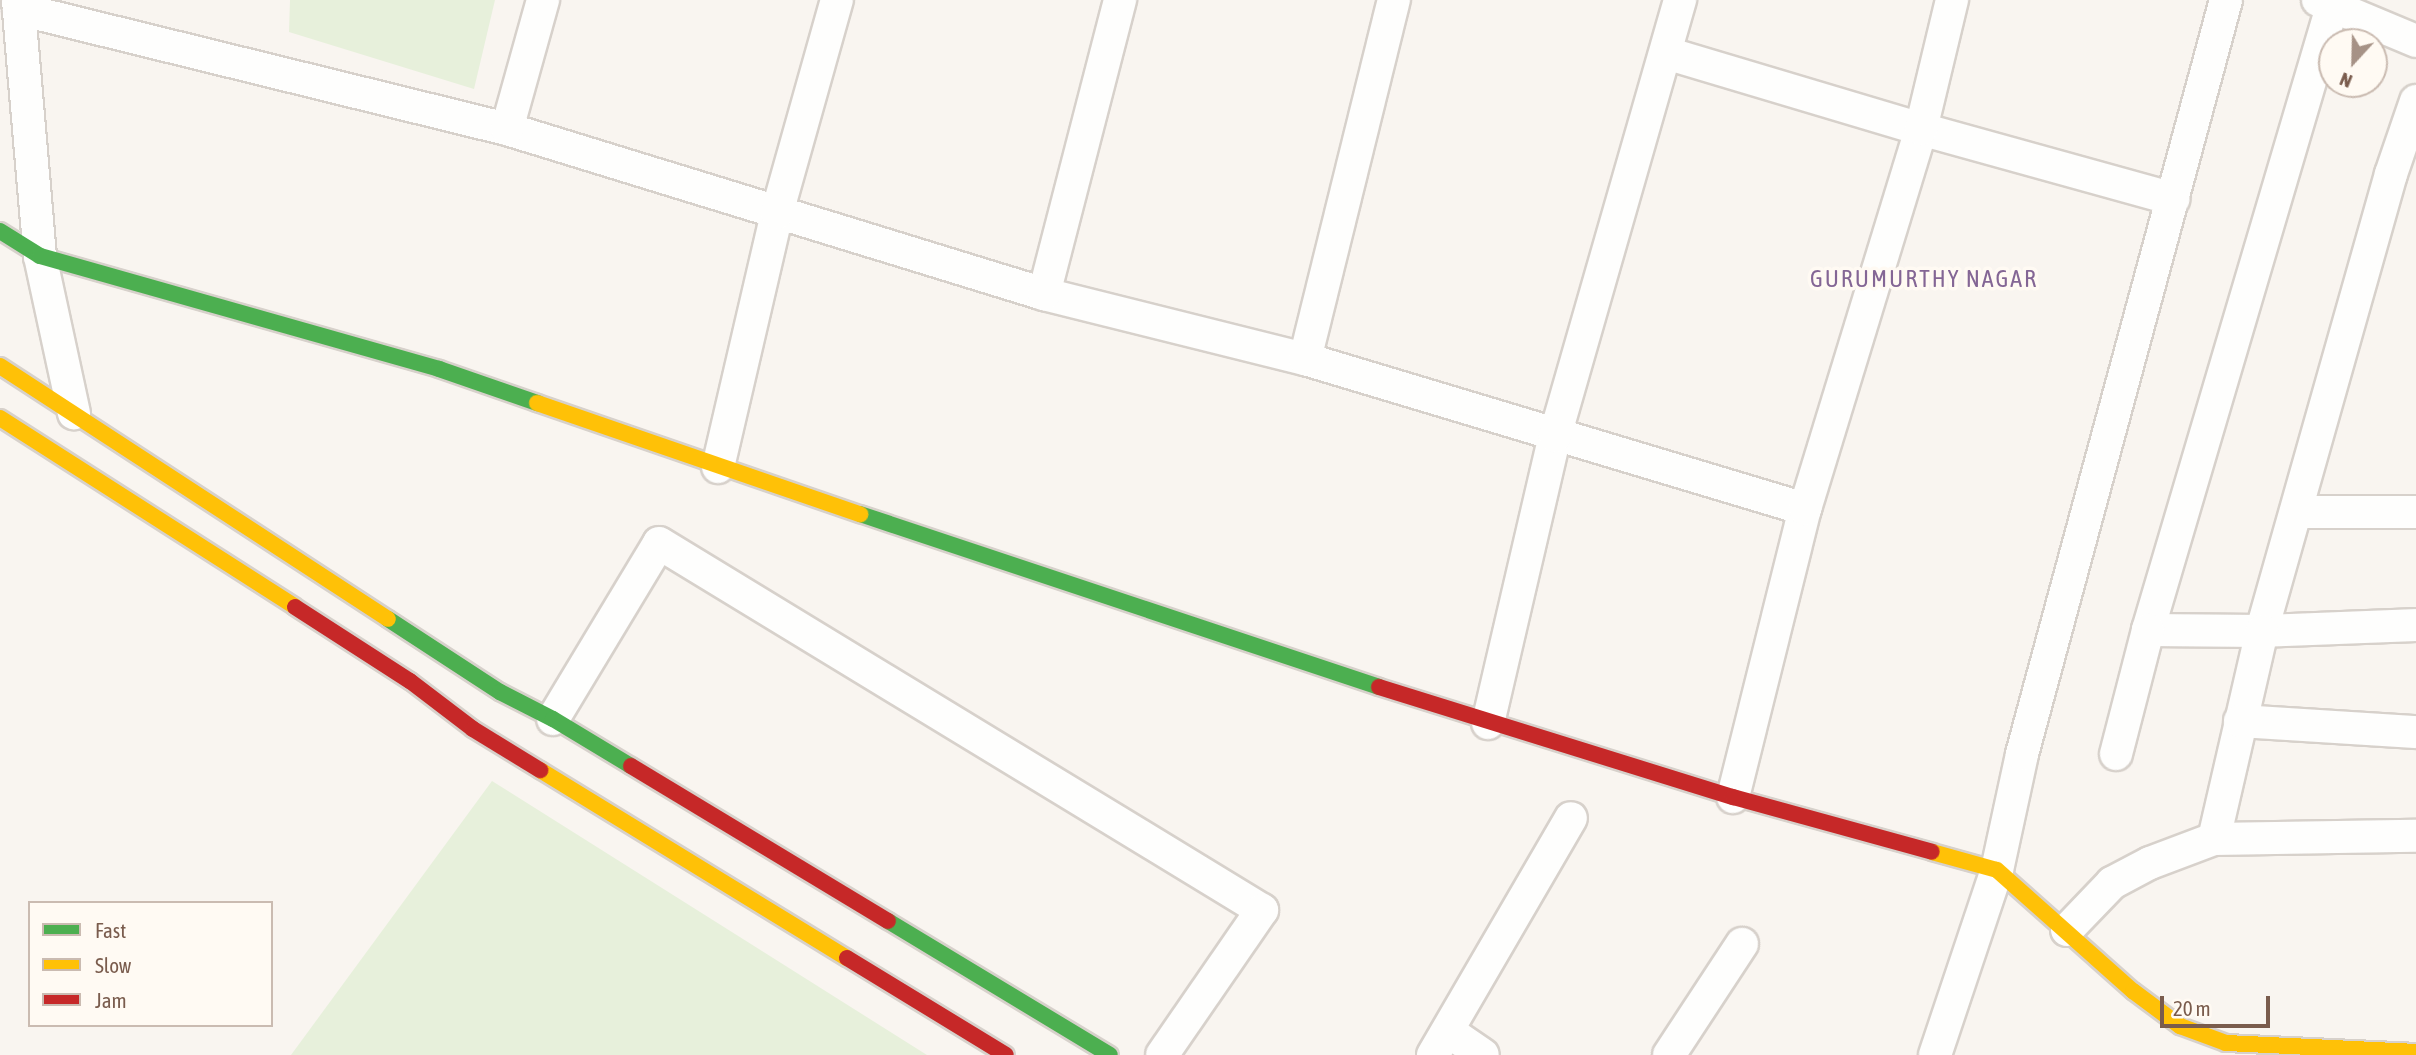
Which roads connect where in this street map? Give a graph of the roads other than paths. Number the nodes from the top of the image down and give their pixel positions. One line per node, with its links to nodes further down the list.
1 (543, 0): 13 (street)
2 (837, 0): 16 (street)
3 (1120, 0): 19 (street)
4 (1394, 0): 20 (street)
5 (1680, 0): 11 (street)
6 (1952, 0): 14 (street)
7 (2226, 0): 15 (street)
8 (2328, 2): 10 (street); 30 (street)
9 (19, 4): 13 (street); 18 (street)
10 (2416, 41)
11 (1666, 53): 14 (street); 24 (street)
12 (2416, 101): 27 (street)
13 (507, 129): 16 (street)
14 (1921, 129): 15 (street); 26 (street)
15 (2173, 199): 41 (street)
16 (777, 213): 19 (street); 25 (street)
17 (0, 231): 18 (street)
18 (40, 256): 22 (street); 25 (street)
19 (1044, 294): 20 (street)
20 (1305, 359): 24 (street)
21 (0, 366): 22 (street)
22 (74, 413): 32 (street)
23 (0, 418): 46 (street)
24 (1555, 436): 26 (street); 34 (street)
25 (718, 467): 34 (street)
26 (1805, 509): 37 (street)
27 (2296, 512): 28 (street); 31 (street)
28 (2416, 512)
29 (2416, 625): 31 (street)
30 (2148, 630): 31 (street); 36 (street)
31 (2262, 631): 33 (street)
32 (554, 719): 47 (street); 48 (street)
33 (2240, 722): 35 (street); 40 (street)
34 (1488, 723): 37 (street)
35 (2416, 732)
36 (2116, 754)
37 (1733, 797): 41 (street)
38 (1571, 818): 44 (street)
39 (2416, 836): 40 (street)
40 (2214, 839): 42 (street)
41 (1997, 870): 42 (street); 51 (street)
42 (2067, 930): 45 (street)
43 (1742, 944): 50 (street)
44 (1441, 1043): 49 (street)
45 (2416, 1052)
46 (1006, 1055)
47 (1110, 1055)
48 (1162, 1055)
49 (1483, 1055)
50 (1669, 1055)
51 (1935, 1055)

